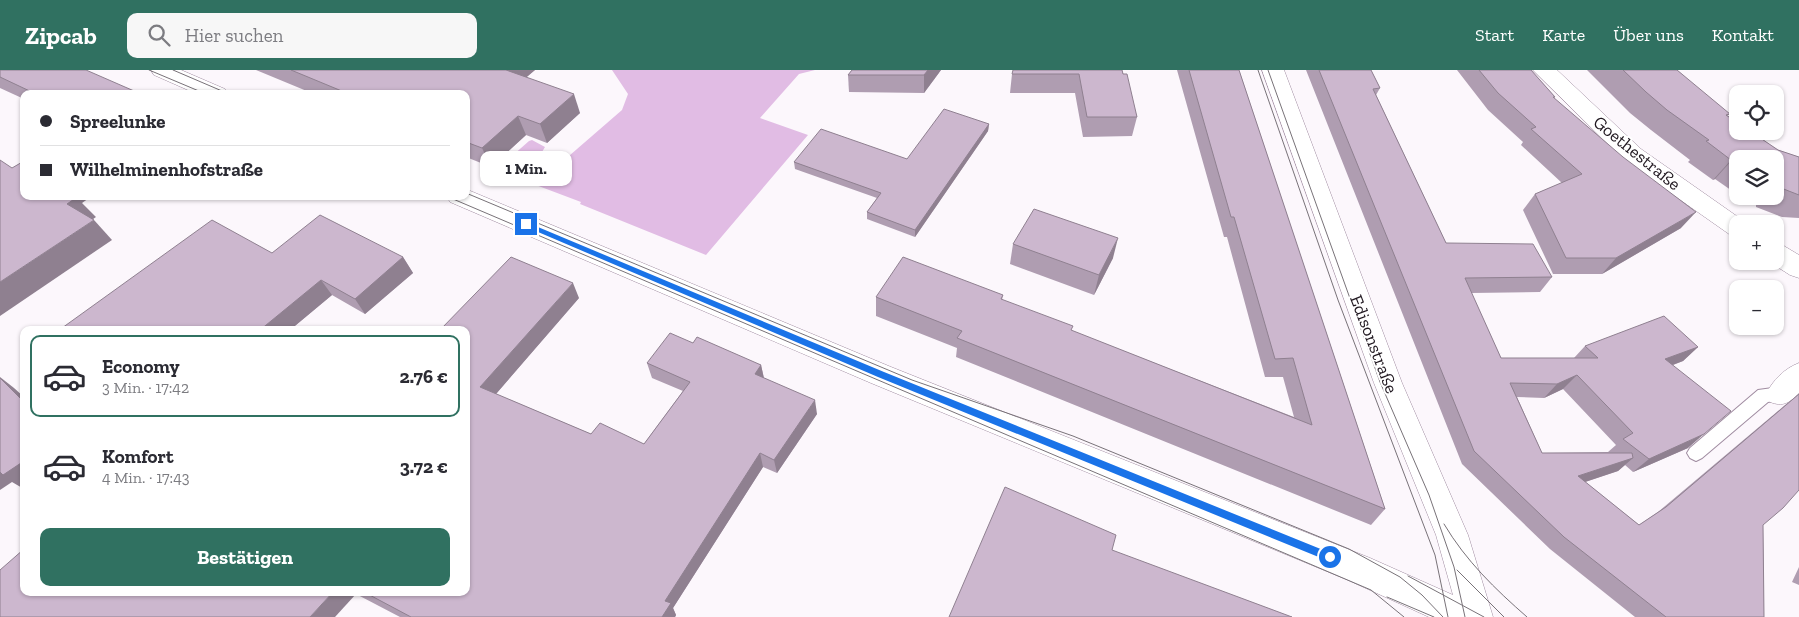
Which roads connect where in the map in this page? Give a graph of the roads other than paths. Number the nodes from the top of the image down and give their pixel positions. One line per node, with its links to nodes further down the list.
1 (162, 70): 4 (street)
2 (1273, 70): 12 (street, Edisonstraße)
3 (1544, 70): 6 (street, Goethestraße)
4 (208, 90)
5 (468, 200): 11 (street)
6 (1729, 222)
7 (1784, 259): 8 (street)
8 (1799, 268)
9 (1789, 385): 10 (lane)
10 (1696, 454)
11 (1462, 617)
12 (1476, 617)

